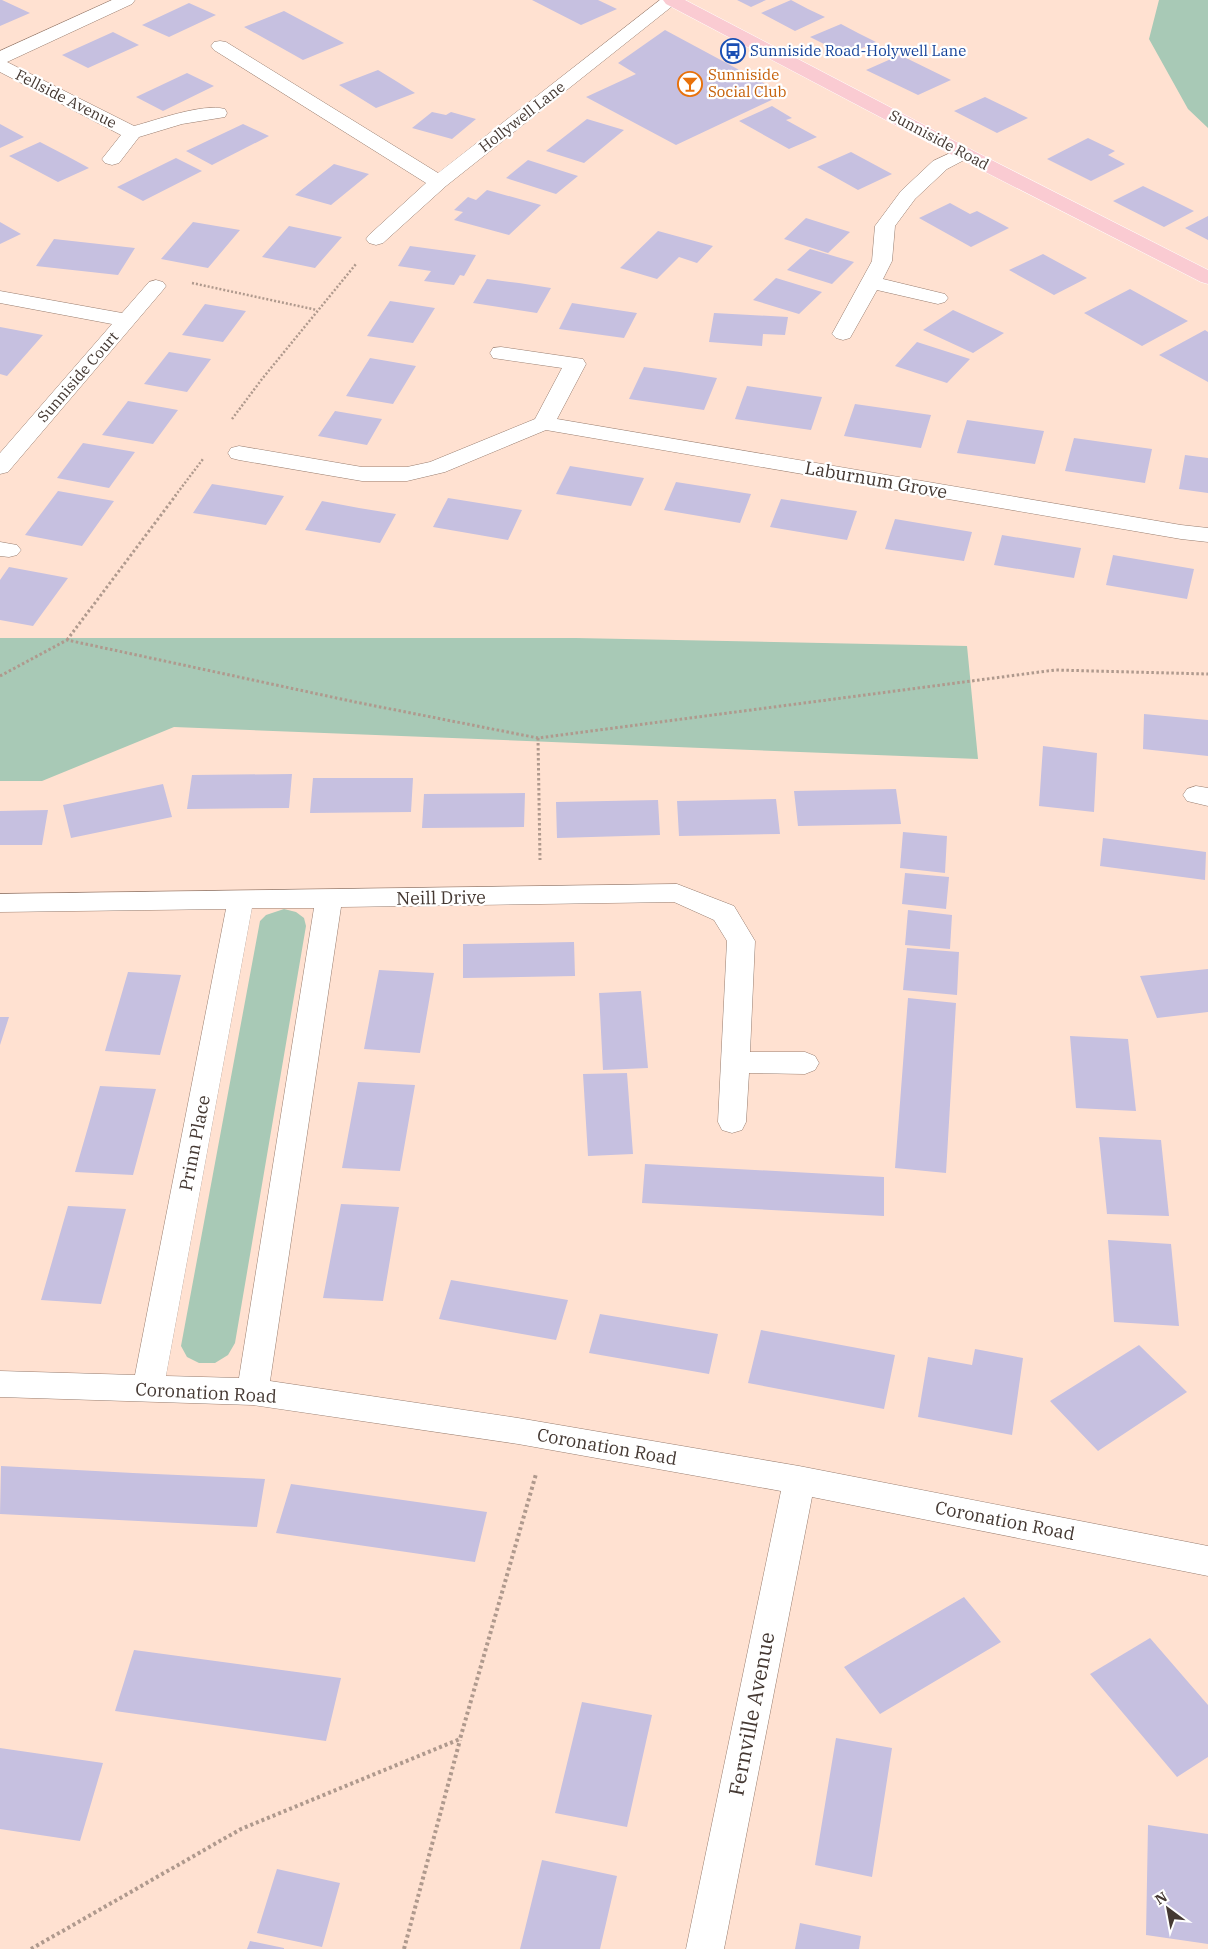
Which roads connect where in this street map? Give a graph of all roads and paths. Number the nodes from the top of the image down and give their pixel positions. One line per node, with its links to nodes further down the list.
1 (126, 0): 4 (street, Fellside Avenue)
2 (672, 0): 8 (main road, Sunniside Road); 10 (street, Hollywell Lane)
3 (220, 46): 10 (street)
4 (0, 58)
5 (0, 65): 7 (street, Fellside Avenue)
6 (218, 113): 7 (street, Fellside Avenue)
7 (132, 134): 9 (street, Fellside Avenue)
8 (963, 153): 12 (main road, Sunniside Road); 13 (street)
9 (112, 159)
10 (439, 182): 11 (street, Hollywell Lane)
11 (376, 239)
12 (1208, 278)
13 (871, 282): 16 (street); 19 (street)
14 (156, 286): 17 (path); 18 (street, Sunniside Court)
15 (0, 296): 18 (street)
16 (938, 298)
17 (317, 310)
18 (127, 320): 23 (street, Sunniside Court)
19 (843, 334)
20 (501, 353): 21 (street)
21 (544, 423): 22 (street); 24 (street, Laburnum Grove)
22 (239, 453)
23 (0, 468)
24 (1208, 535)
25 (1208, 674): 27 (path)
26 (0, 676): 27 (path)
27 (538, 738): 28 (path)
28 (540, 896): 30 (street, Neill Drive); 32 (street, Neill Drive)
29 (241, 898): 30 (street, Neill Drive); 31 (street, Neill Drive); 36 (street, Prinn Place)
30 (329, 900): 37 (street)
31 (0, 903)
32 (735, 1062): 33 (street); 34 (street, Neill Drive)
33 (806, 1063)
34 (732, 1122)
35 (0, 1384): 36 (street, Coronation Road)
36 (148, 1389): 37 (street, Coronation Road)
37 (252, 1392): 38 (street, Coronation Road)
38 (546, 1436): 39 (street, Coronation Road); 41 (path)
39 (799, 1480): 40 (street, Coronation Road); 44 (street, Fernville Avenue)
40 (1208, 1561)
41 (460, 1739): 42 (path); 43 (path)
42 (31, 1949)
43 (404, 1949)
44 (705, 1949)

